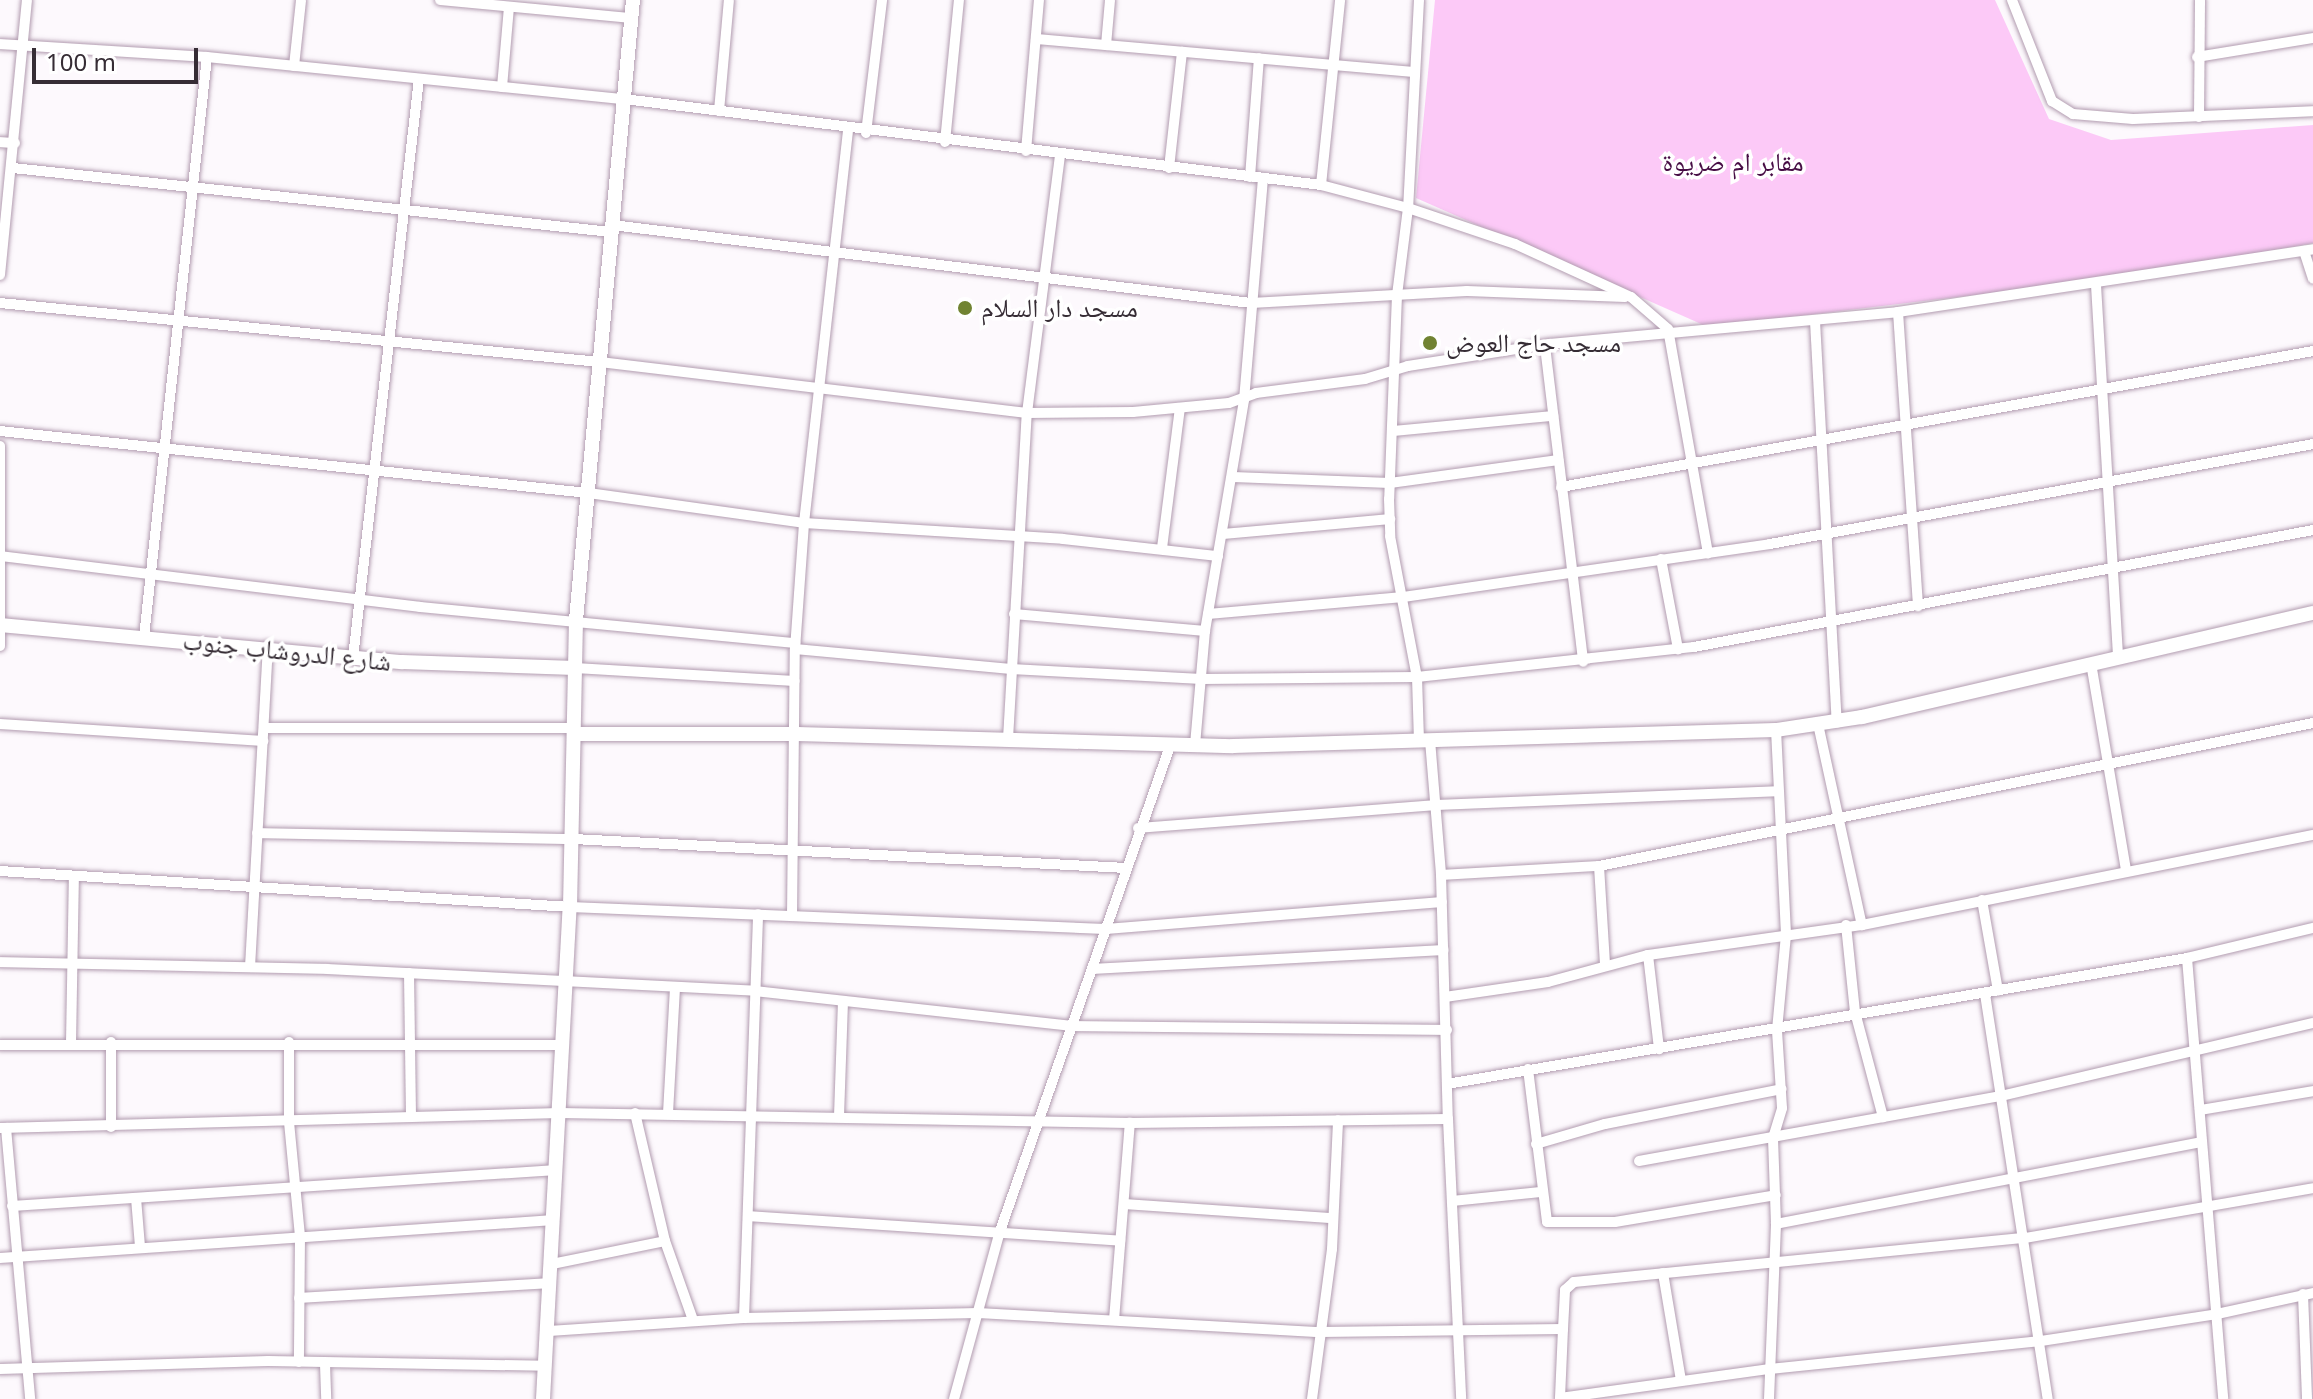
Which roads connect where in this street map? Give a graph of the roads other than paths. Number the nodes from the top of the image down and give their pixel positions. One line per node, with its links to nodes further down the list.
1 (27, 0): 21 (street)
2 (301, 0): 27 (street)
3 (440, 0): 14 (street)
4 (633, 0): 16 (street)
5 (729, 0): 32 (street)
6 (882, 0): 36 (street)
7 (959, 0): 38 (street)
8 (1039, 0): 18 (street)
9 (1110, 0): 20 (street)
10 (1340, 0): 26 (street)
11 (1419, 0): 28 (street)
12 (2012, 0): 34 (street)
13 (2200, 0): 24 (street)
14 (496, 3): 15 (street)
15 (509, 7): 16 (street); 30 (street)
16 (632, 18): 31 (street)
17 (2313, 38): 24 (street)
18 (1036, 39): 20 (street); 40 (street)
19 (0, 44): 21 (street)
20 (1106, 45): 22 (street)
21 (23, 46): 23 (street); 39 (street)
22 (1182, 52): 25 (street); 43 (street)
23 (207, 57): 27 (street); 46 (street)
24 (2197, 57): 34 (street)
25 (1259, 58): 26 (street); 44 (street)
26 (1334, 65): 28 (street); 47 (street)
27 (294, 66): 29 (street)
28 (1412, 72): 48 (street)
29 (419, 79): 30 (street); 49 (street)
30 (502, 87): 31 (street)
31 (624, 99): 32 (street); 50 (street)
32 (719, 111): 35 (street)
33 (2313, 111): 34 (street)
34 (2199, 117)
35 (848, 130): 36 (street); 52 (street)
36 (866, 133): 38 (street)
37 (0, 142): 39 (street)
38 (945, 142): 40 (street)
39 (15, 143): 42 (street)
40 (1026, 151): 41 (street)
41 (1060, 154): 43 (street); 55 (street)
42 (13, 168): 46 (street); 53 (street)
43 (1169, 168): 44 (street)
44 (1250, 177): 45 (street)
45 (1263, 178): 47 (street); 60 (street)
46 (190, 184): 49 (street); 63 (street)
47 (1321, 185): 48 (street)
48 (1408, 208): 57 (street); 58 (street)
49 (404, 210): 50 (street); 65 (street)
50 (612, 228): 52 (street); 68 (street)
51 (2308, 250): 54 (street); 56 (street)
52 (833, 254): 55 (street); 70 (street)
53 (0, 275)
54 (2313, 279)
55 (1046, 281): 60 (street); 74 (street)
56 (2096, 285): 61 (street); 71 (street)
57 (1397, 295): 58 (street); 60 (street); 69 (street)
58 (1631, 297): 64 (street)
59 (0, 303): 63 (street)
60 (1251, 303): 72 (street)
61 (1898, 312): 62 (street); 76 (street)
62 (1815, 321): 64 (street); 79 (street)
63 (177, 322): 65 (street); 82 (street)
64 (1668, 329): 66 (street); 84 (street)
65 (391, 344): 68 (street); 86 (street)
66 (1545, 346): 69 (street); 75 (street)
67 (2313, 351): 71 (street)
68 (600, 362): 70 (street); 91 (street)
69 (1397, 373): 72 (street); 78 (street)
70 (818, 388): 74 (street); 94 (street)
71 (2102, 393): 76 (street); 89 (street)
72 (1244, 400): 73 (street); 87 (street)
73 (1180, 408): 74 (street); 99 (street)
74 (1027, 413): 98 (street)
75 (1553, 416): 78 (street); 83 (street)
76 (1905, 428): 79 (street); 93 (street)
77 (0, 431): 82 (street)
78 (1393, 431): 88 (street)
79 (1823, 441): 84 (street); 97 (street)
80 (2313, 444): 89 (street)
81 (0, 446): 85 (street)
82 (161, 448): 86 (street); 105 (street)
83 (1558, 460): 88 (street); 90 (street)
84 (1692, 464): 90 (street); 100 (street)
85 (0, 468): 101 (street)
86 (375, 474): 91 (street); 108 (street)
87 (1233, 477): 88 (street); 96 (street)
88 (1390, 483): 92 (street)
89 (2107, 484): 93 (street); 104 (street)
90 (1561, 487): 106 (street)
91 (588, 493): 94 (street); 113 (street)
92 (1390, 519): 96 (street); 107 (street)
93 (1910, 519): 97 (street); 109 (street)
94 (804, 523): 98 (street); 120 (street)
95 (2313, 530): 104 (street)
96 (1223, 534): 102 (street)
97 (1826, 535): 100 (street); 114 (street)
98 (1019, 540): 99 (street); 111 (street)
99 (1162, 548): 102 (street)
100 (1708, 553): 103 (street)
101 (1, 556): 105 (street); 115 (street)
102 (1218, 556): 112 (street)
103 (1661, 559): 106 (street); 121 (street)
104 (2115, 567): 109 (street); 122 (street)
105 (151, 572): 108 (street); 117 (street)
106 (1570, 572): 107 (street); 124 (street)
107 (1403, 597): 112 (street); 128 (street)
108 (360, 599): 113 (street); 123 (street)
109 (1918, 606): 114 (street)
110 (2313, 613): 122 (street)
111 (1014, 614): 116 (street); 127 (street)
112 (1208, 614): 116 (street)
113 (576, 620): 120 (street); 126 (street)
114 (1834, 623): 121 (street); 131 (street)
115 (1, 625): 117 (street, شارع الدروشاب جنوب); 118 (street)
116 (1205, 631): 129 (street)
117 (144, 637): 119 (street, شارع الدروشاب جنوب)
118 (0, 646)
119 (268, 646): 123 (street, شارع الدروشاب جنوب); 135 (street)
120 (795, 646): 127 (street); 130 (street)
121 (1678, 649): 124 (street)
122 (2118, 657): 125 (street)
123 (353, 658): 126 (street, شارع الدروشاب جنوب)
124 (1583, 662): 128 (street)
125 (2091, 663): 131 (street); 144 (street)
126 (575, 668): 130 (street); 137 (street)
127 (1011, 669): 129 (street); 139 (street)
128 (1417, 677): 129 (street); 141 (street)
129 (1202, 679): 142 (street)
130 (795, 681): 138 (street)
131 (1837, 722): 134 (street)
132 (2313, 723): 144 (street)
133 (0, 724): 140 (street)
134 (1818, 724): 136 (street); 147 (street)
135 (264, 728): 137 (street); 140 (street)
136 (1776, 730): 141 (street); 145 (street)
137 (574, 731): 138 (street); 152 (street)
138 (797, 734): 139 (street); 153 (street)
139 (1008, 739): 143 (street)
140 (263, 741): 150 (street)
141 (1424, 741): 142 (street); 146 (street)
142 (1195, 745): 143 (street)
143 (1170, 746): 148 (street)
144 (2108, 763): 147 (street); 157 (street)
145 (1778, 791): 146 (street); 149 (street)
146 (1435, 805): 148 (street); 158 (street)
147 (1841, 818): 149 (street); 167 (street)
148 (1138, 828): 155 (street)
149 (1782, 830): 154 (street); 170 (street)
150 (257, 833): 152 (street); 160 (street)
151 (2313, 835): 157 (street)
152 (573, 839): 153 (street); 163 (street)
153 (795, 849): 155 (street); 165 (street)
154 (1599, 866): 158 (street); 176 (street)
155 (1126, 868): 169 (street)
156 (0, 871): 159 (street)
157 (2126, 871): 161 (street)
158 (1441, 875): 162 (street)
159 (74, 876): 160 (street); 174 (street)
160 (252, 889): 163 (street); 177 (street)
161 (1982, 900): 167 (street); 183 (street)
162 (1442, 902): 169 (street); 171 (street)
163 (570, 907): 164 (street); 180 (street)
164 (758, 914): 165 (street); 182 (street)
165 (792, 916): 169 (street)
166 (1846, 925): 167 (street); 170 (street); 187 (street)
167 (1862, 925)
168 (2313, 928): 173 (street)
169 (1106, 929): 178 (street)
170 (1786, 934): 172 (street); 191 (street)
171 (1443, 950): 178 (street); 185 (street)
172 (1648, 955): 176 (street); 198 (street)
173 (2187, 958): 183 (street); 199 (street)
174 (70, 961): 175 (street); 177 (street); 194 (street)
175 (0, 962)
176 (1605, 964): 185 (street)
177 (250, 967): 179 (street)
178 (1092, 969): 189 (street)
179 (409, 973): 180 (street); 195 (street)
180 (567, 983): 181 (street); 197 (street)
181 (675, 989): 182 (street); 208 (street)
182 (755, 991): 186 (street); 209 (street)
183 (1998, 991): 184 (street)
184 (1985, 994): 187 (street); 204 (street)
185 (1445, 997): 190 (street)
186 (843, 1001): 189 (street); 210 (street)
187 (1855, 1012): 191 (street); 212 (street)
188 (2313, 1023): 199 (street)
189 (1072, 1026): 190 (street); 215 (street)
190 (1447, 1030): 201 (street)
191 (1777, 1030): 198 (street); 202 (street)
192 (111, 1042): 193 (street); 194 (street); 218 (street)
193 (289, 1042): 195 (street); 216 (street)
194 (71, 1043): 196 (street)
195 (409, 1043): 197 (street); 211 (street)
196 (0, 1045)
197 (563, 1045): 206 (street)
198 (1659, 1049): 200 (street)
199 (2193, 1049): 204 (street); 205 (street)
200 (1528, 1069): 201 (street); 222 (street)
201 (1447, 1084): 213 (street)
202 (1782, 1089): 220 (street); 222 (street)
203 (2313, 1091): 205 (street)
204 (2001, 1096): 212 (street); 225 (street)
205 (2200, 1110): 221 (street)
206 (560, 1113): 207 (street); 211 (street); 224 (street)
207 (635, 1113): 208 (street); 242 (street)
208 (668, 1113): 209 (street)
209 (751, 1114): 210 (street); 235 (street)
210 (839, 1116): 215 (street)
211 (411, 1117): 216 (street)
212 (1883, 1117): 220 (street)
213 (1448, 1119): 214 (street); 231 (street)
214 (1338, 1120): 217 (street); 236 (street)
215 (1039, 1121): 217 (street); 239 (street)
216 (289, 1122): 218 (street); 227 (street)
217 (1130, 1123): 232 (street)
218 (111, 1127): 219 (street)
219 (3, 1128): 233 (street)
220 (1773, 1138): 223 (street); 229 (street)
221 (2201, 1142): 225 (street); 234 (street)
222 (1536, 1144): 228 (street)
223 (1639, 1161)
224 (557, 1170): 227 (street); 237 (street)
225 (2016, 1175): 238 (street); 241 (street)
226 (2313, 1188): 234 (street)
227 (294, 1191): 230 (street); 240 (street)
228 (1541, 1192): 229 (street); 231 (street)
229 (1776, 1195): 238 (street)
230 (136, 1198): 233 (street); 244 (street)
231 (1452, 1201): 261 (street)
232 (1124, 1204): 236 (street); 243 (street)
233 (12, 1206): 245 (street)
234 (2207, 1208): 241 (street); 254 (street)
235 (748, 1216): 239 (street); 255 (street)
236 (1330, 1218): 260 (street)
237 (554, 1220): 240 (street); 247 (street)
238 (1776, 1224): 248 (street)
239 (1000, 1231): 243 (street); 253 (street)
240 (300, 1236): 244 (street); 252 (street)
241 (2025, 1238): 248 (street); 262 (street)
242 (665, 1241): 247 (street); 256 (street)
243 (1120, 1241): 257 (street)
244 (140, 1247): 245 (street)
245 (16, 1257): 246 (street); 266 (street)
246 (0, 1258)
247 (552, 1264): 250 (street)
248 (1774, 1265): 249 (street); 268 (street)
249 (1663, 1273): 258 (street); 270 (street)
250 (551, 1283): 252 (street); 259 (street)
251 (2308, 1293): 254 (street); 269 (street)
252 (299, 1298): 263 (street)
253 (978, 1313): 255 (street); 257 (street); 274 (street)
254 (2217, 1314): 262 (street); 280 (street)
255 (744, 1318): 256 (street)
256 (693, 1320): 259 (street)
257 (1114, 1320): 260 (street)
258 (1563, 1329): 261 (street); 277 (street)
259 (549, 1331): 265 (street)
260 (1320, 1332): 261 (street); 275 (street)
261 (1458, 1333): 276 (street)
262 (2041, 1341): 268 (street); 279 (street)
263 (299, 1362): 264 (street); 266 (street)
264 (325, 1364): 265 (street); 272 (street)
265 (545, 1366): 273 (street)
266 (28, 1367): 267 (street); 271 (street)
267 (0, 1369)
268 (1770, 1369): 270 (street); 278 (street)
269 (2309, 1379): 281 (street)
270 (1681, 1380): 277 (street)
271 (30, 1399)
272 (326, 1399)
273 (543, 1399)
274 (954, 1399)
275 (1312, 1399)
276 (1461, 1399)
277 (1560, 1399)
278 (1769, 1399)
279 (2048, 1399)
280 (2223, 1399)
281 (2307, 1399)

